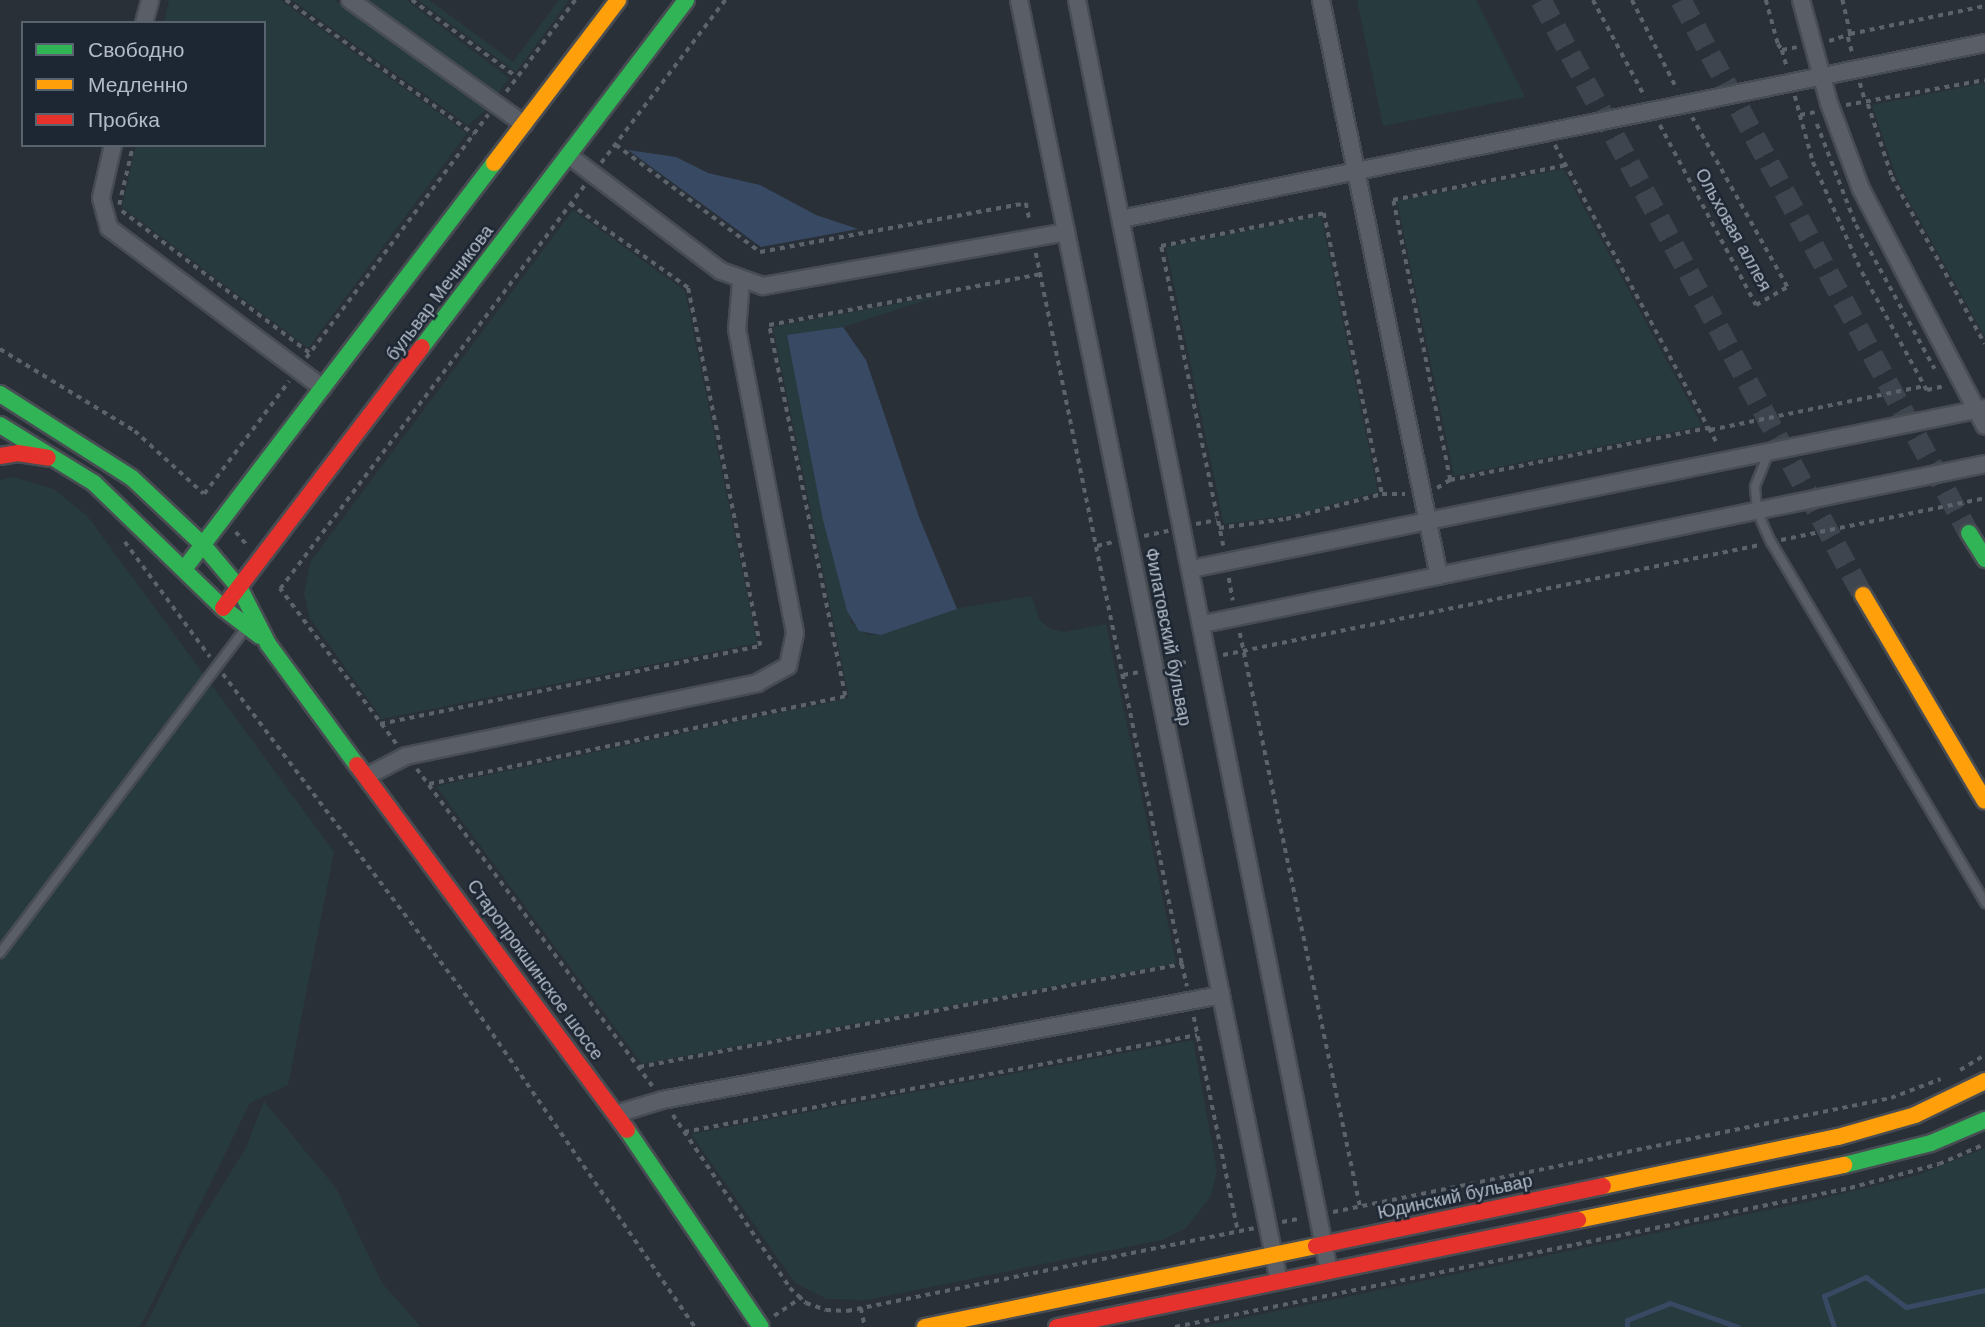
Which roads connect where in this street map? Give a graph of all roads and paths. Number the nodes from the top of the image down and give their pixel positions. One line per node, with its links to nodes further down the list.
1 (150, 0): 16 (street)
2 (286, 0): 28 (path)
3 (351, 0): 22 (street)
4 (412, 0): 19 (path)
5 (575, 0): 19 (path)
6 (618, 0): 26 (street, бульвар Мечникова)
7 (686, 0): 32 (street, бульвар Мечникова)
8 (725, 0): 29 (path)
9 (1019, 0): 38 (street, Филатовский бульвар)
10 (1077, 0): 37 (street, Филатовский бульвар)
11 (1321, 0): 34 (street)
12 (1593, 0): 24 (path, Ольховая аллея)
13 (1632, 0): 23 (path, Ольховая аллея)
14 (1801, 0): 20 (street)
15 (1985, 6): 17 (path)
16 (145, 21)
17 (1850, 34)
18 (1985, 43): 20 (street)
19 (517, 77): 22 (path)
20 (1821, 77): 23 (street); 45 (street)
21 (1985, 80): 41 (path)
22 (497, 104): 26 (street); 28 (path)
23 (1685, 105): 24 (street); 24 (path, Ольховая аллея)
24 (1652, 111): 27 (street)
25 (1800, 115): 46 (path)
26 (524, 124): 47 (street, бульвар Мечникова)
27 (1548, 132): 33 (path); 34 (street)
28 (474, 134): 43 (path)
29 (615, 145): 35 (path); 39 (path)
30 (113, 147): 44 (street)
31 (133, 147): 43 (path)
32 (568, 155): 35 (street); 80 (street, бульвар Мечникова)
33 (1566, 165): 52 (path); 58 (path)
34 (1356, 172): 37 (street); 59 (street)
35 (593, 174): 36 (path); 40 (street)
36 (570, 204): 92 (path); 92 (path)
37 (1121, 219): 65 (street, Филатовский бульвар)
38 (1066, 233): 39 (street); 70 (street, Филатовский бульвар)
39 (1034, 239): 40 (street); 73 (path)
40 (741, 282): 93 (street)
41 (1985, 344)
42 (0, 349): 44 (path)
43 (310, 353): 44 (path)
44 (298, 369): 47 (street)
45 (1961, 383): 46 (path); 49 (street)
46 (1925, 386): 52 (path)
47 (323, 388): 72 (street, бульвар Мечникова)
48 (0, 394): 72 (street, Старопрокшинское шоссе)
49 (1981, 409): 51 (street); 53 (street)
50 (0, 425): 56 (street, Старопрокшинское шоссе)
51 (1985, 426)
52 (1710, 430): 55 (path); 58 (path)
53 (1769, 452): 55 (street); 62 (lane)
54 (0, 456): 56 (street)
55 (1726, 460): 64 (street)
56 (64, 461): 77 (street, Старопрокшинское шоссе)
57 (1985, 464): 62 (street)
58 (1450, 480): 59 (path)
59 (1422, 491): 60 (path); 64 (street)
60 (1382, 495): 63 (path); 66 (path)
61 (1985, 498): 71 (path)
62 (1757, 511): 71 (lane); 79 (street)
63 (1217, 520): 65 (path); 66 (path)
64 (1428, 521): 76 (street); 79 (street)
65 (1183, 527): 70 (path); 78 (street, Филатовский бульвар)
66 (1219, 528): 76 (path)
67 (234, 531): 74 (path)
68 (118, 532): 89 (path)
69 (1969, 533): 75 (street)
70 (1128, 539): 73 (path); 90 (street, Филатовский бульвар)
71 (1771, 542): 87 (path); 96 (lane)
72 (203, 545): 77 (street, бульвар Мечникова); 80 (street, Старопрокшинское шоссе)
73 (1097, 546): 91 (path)
74 (250, 550)
75 (1985, 559)
76 (1226, 562): 78 (street); 83 (path)
77 (185, 568): 82 (street, Старопрокшинское шоссе)
78 (1191, 569): 85 (street, Филатовский бульвар)
79 (1438, 576): 83 (street)
80 (240, 589): 82 (street, бульвар Мечникова); 86 (street, Старопрокшинское шоссе)
81 (1863, 595): 95 (street)
82 (223, 608): 84 (street, Старопрокшинское шоссе)
83 (1237, 618): 85 (street); 87 (path)
84 (248, 624): 86 (street, Старопрокшинское шоссе); 89 (lane)
85 (1203, 624): 88 (street, Филатовский бульвар)
86 (268, 644): 94 (street, Старопрокшинское шоссе)
87 (1243, 651): 88 (path); 110 (path)
88 (1209, 657): 90 (path); 111 (street, Филатовский бульвар)
89 (217, 666): 97 (lane); 121 (path)
90 (1155, 669): 91 (path); 99 (street, Филатовский бульвар)
91 (1123, 675): 98 (path)
92 (380, 724): 93 (path)
93 (406, 756): 94 (street); 103 (path)
94 (367, 776): 106 (street, Старопрокшинское шоссе)
95 (1985, 801)
96 (1985, 903)
97 (0, 953)
98 (1182, 964): 100 (path); 103 (path)
99 (1221, 995): 100 (street); 112 (street, Филатовский бульвар)
100 (1190, 1000): 101 (path); 105 (street)
101 (1197, 1035): 108 (path); 113 (path)
102 (1985, 1055): 110 (path)
103 (639, 1067): 105 (path)
104 (1985, 1081): 114 (street, Юдинский бульвар)
105 (662, 1100): 106 (street); 108 (path)
106 (616, 1114): 120 (street, Старопрокшинское шоссе)
107 (1985, 1120): 116 (street)
108 (684, 1132): 118 (path)
109 (1985, 1144): 125 (path)
110 (1360, 1206): 111 (path)
111 (1317, 1215): 112 (path); 114 (street, Филатовский бульвар)
112 (1268, 1225): 113 (path); 115 (street, Филатовский бульвар)
113 (1238, 1231): 119 (path)
114 (1323, 1244): 115 (street, Юдинский бульвар); 116 (street, Филатовский бульвар)
115 (1274, 1255): 117 (street, Филатовский бульвар); 123 (street, Юдинский бульвар)
116 (1329, 1271): 117 (street)
117 (1279, 1281): 124 (street)
118 (803, 1297): 119 (path); 120 (path)
119 (861, 1308): 122 (path)
120 (760, 1326)
121 (695, 1327)
122 (865, 1327)
123 (925, 1327)
124 (1057, 1327)
125 (1175, 1327)

